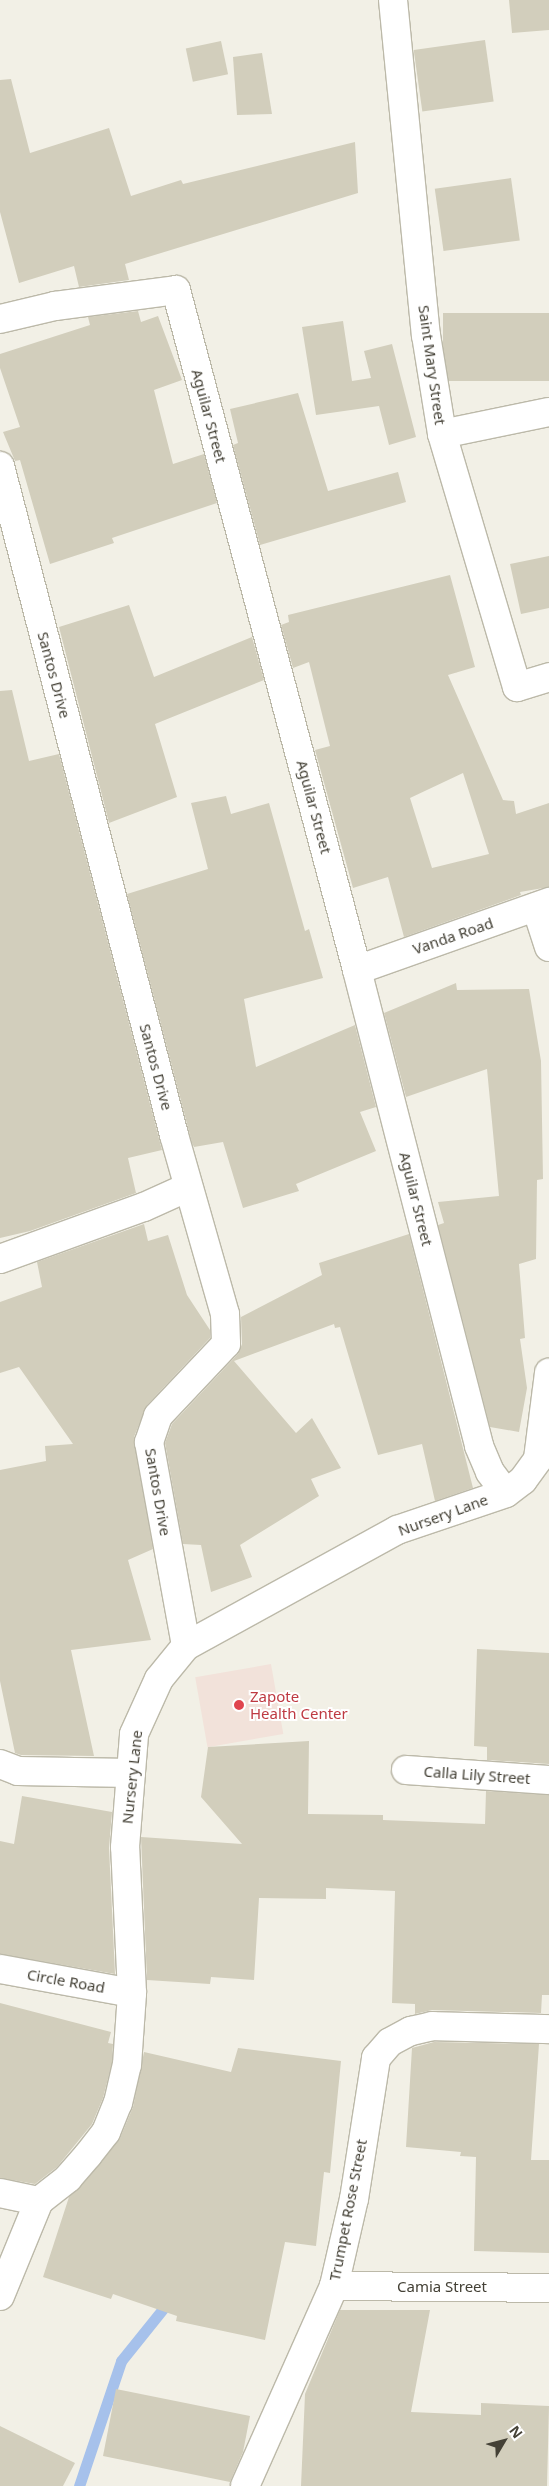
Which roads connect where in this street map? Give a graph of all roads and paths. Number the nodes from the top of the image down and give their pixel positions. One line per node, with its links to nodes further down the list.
1 (393, 0): 4 (street, Saint Mary Street)
2 (0, 319): 9 (street, Aguilar Street)
3 (549, 412): 4 (street)
4 (442, 434): 6 (street, Saint Mary Street)
5 (0, 466): 10 (street, Santos Drive)
6 (549, 677)
7 (542, 905): 8 (street); 9 (street, Vanda Road)
8 (549, 946)
9 (357, 970): 13 (street, Aguilar Street)
10 (188, 1187): 11 (street); 14 (street, Santos Drive)
11 (0, 1259)
12 (549, 1373): 13 (street, Nursery Lane)
13 (506, 1493): 14 (street, Nursery Lane)
14 (186, 1646): 17 (street, Nursery Lane)
15 (0, 1764): 17 (street)
16 (406, 1770): 18 (street, Calla Lily Street)
17 (130, 1773): 20 (street, Nursery Lane)
18 (549, 1780)
19 (0, 1969): 20 (street, Circle Road)
20 (132, 1994): 23 (street, Nursery Lane)
21 (549, 2029): 24 (street, Trumpet Rose Street)
22 (0, 2193): 23 (street)
23 (39, 2201): 26 (street)
24 (334, 2286): 25 (street, Camia Street); 27 (street, Trumpet Rose Street)
25 (549, 2288)
26 (0, 2296)
27 (245, 2486)

